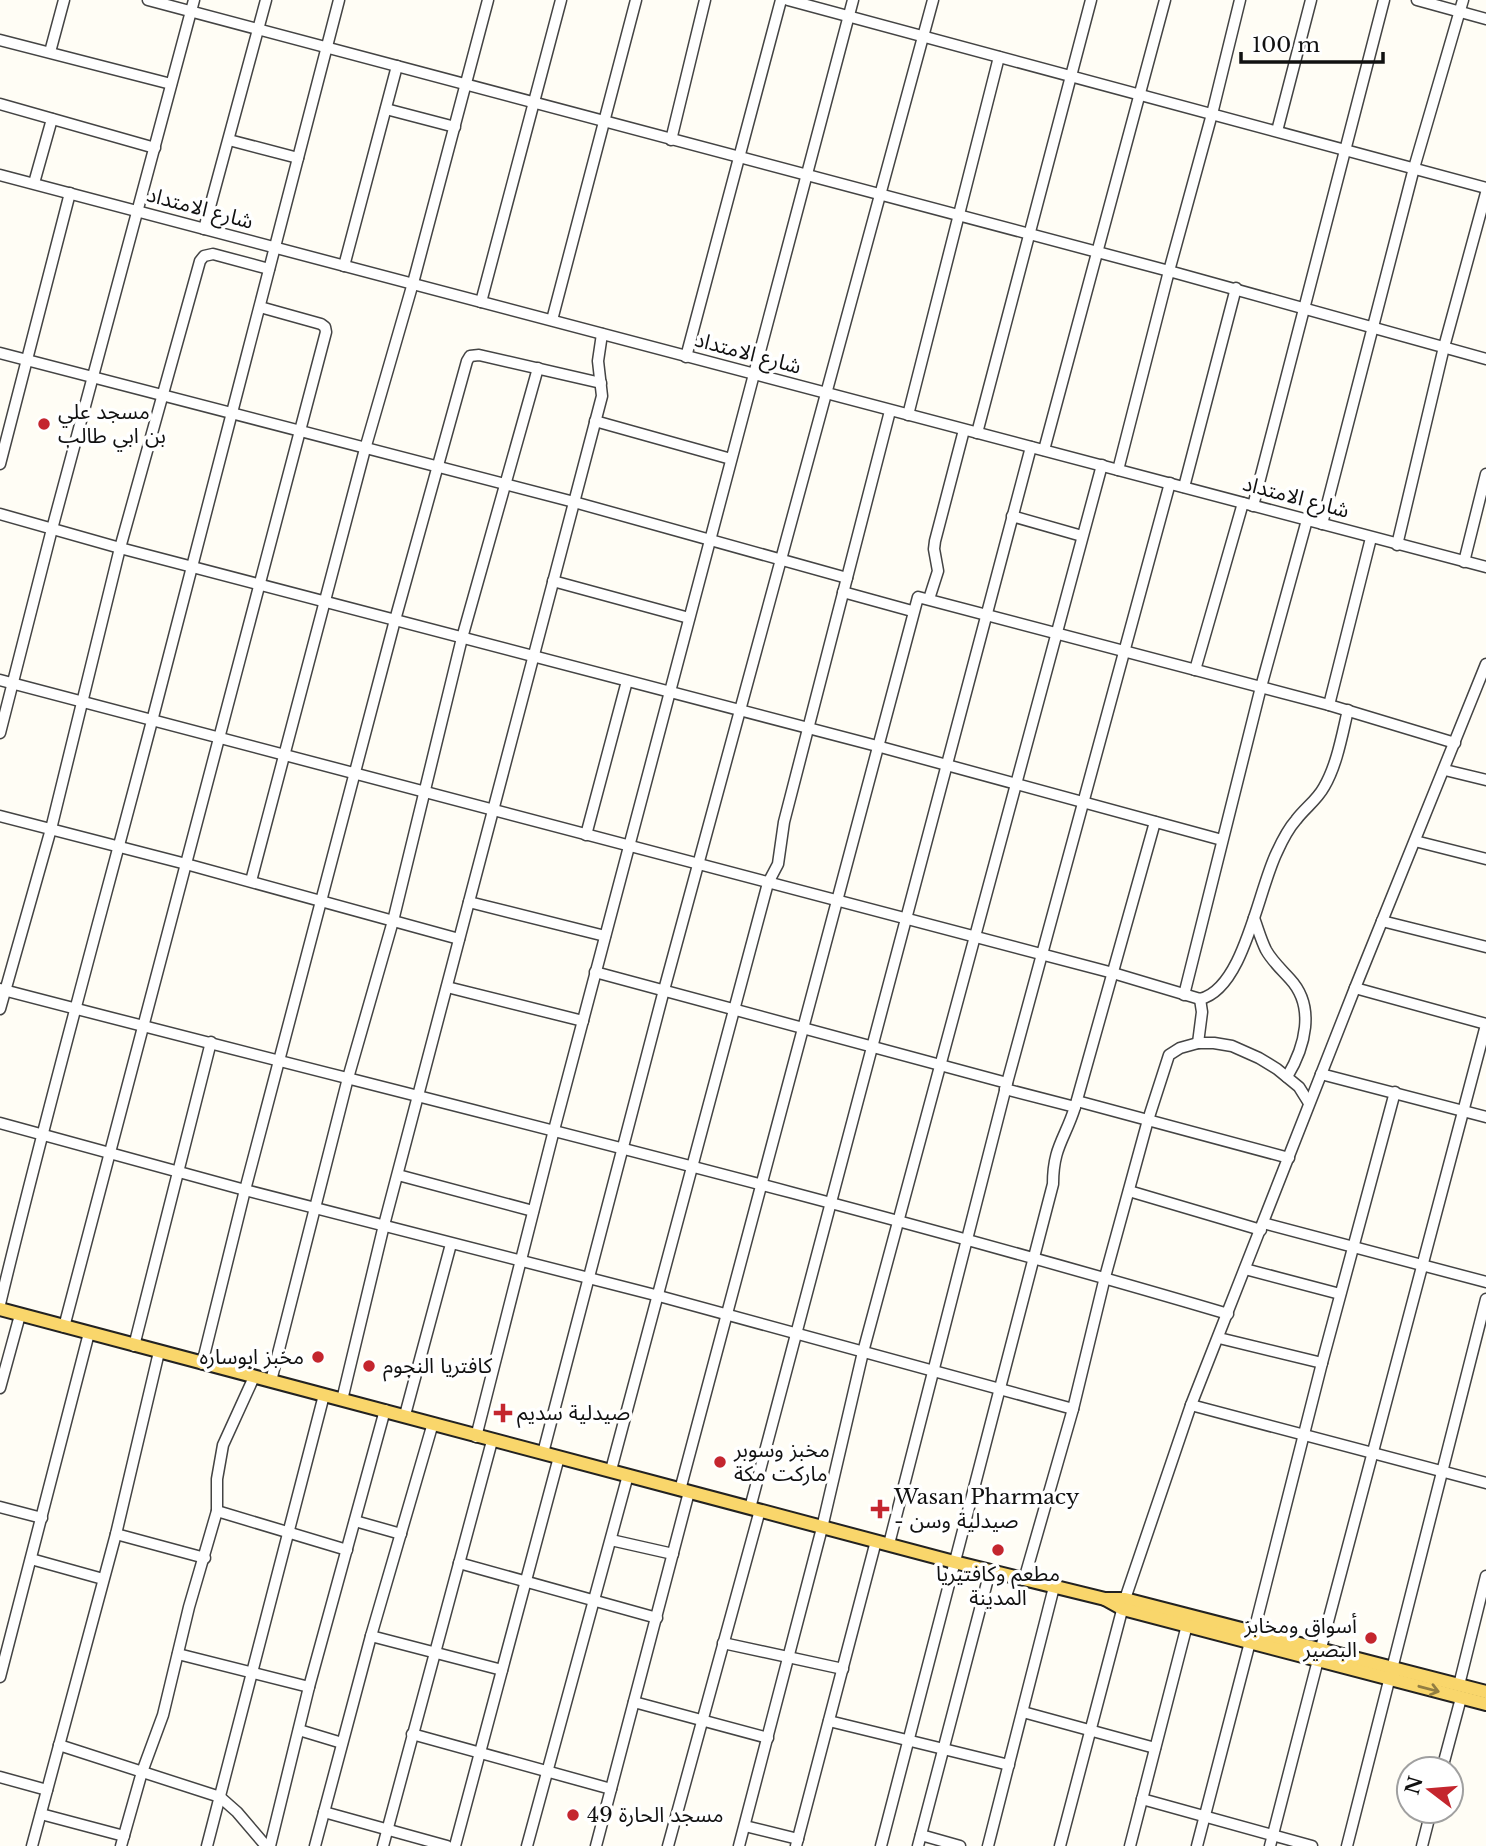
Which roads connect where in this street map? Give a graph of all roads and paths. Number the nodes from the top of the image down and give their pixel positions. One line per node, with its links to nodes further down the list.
1 (64, 0): 28 (street)
2 (148, 0): 20 (street)
3 (267, 0): 24 (street)
4 (339, 0): 27 (street)
5 (488, 0): 33 (street)
6 (561, 0): 35 (street)
7 (636, 0): 40 (street)
8 (705, 0): 43 (street)
9 (781, 0): 47 (street)
10 (788, 0): 22 (street)
11 (853, 0): 22 (street)
12 (933, 0): 25 (street)
13 (1091, 0): 31 (street)
14 (1165, 0): 34 (street)
15 (1240, 0): 38 (street)
16 (1311, 0): 42 (street)
17 (1384, 0): 46 (street)
18 (1418, 0): 21 (street)
19 (1463, 0): 21 (street)
20 (192, 5): 24 (street); 32 (street)
21 (1460, 12): 23 (street); 49 (street)
22 (849, 16): 25 (street); 51 (street)
23 (1486, 19)
24 (259, 28): 27 (street); 44 (street)
25 (923, 36): 29 (street); 55 (street)
26 (0, 40): 28 (street)
27 (327, 46): 30 (street); 48 (street)
28 (50, 52): 32 (street)
29 (999, 57): 31 (street); 58 (street)
30 (397, 66): 33 (street); 37 (street)
31 (1069, 76): 34 (street); 60 (street)
32 (171, 84): 45 (street)
33 (466, 84): 35 (street); 41 (street)
34 (1140, 95): 38 (street); 62 (street)
35 (534, 102): 40 (street); 68 (street)
36 (0, 104): 39 (street)
37 (386, 109): 41 (street); 63 (street)
38 (1212, 114): 42 (street); 65 (street)
39 (52, 119): 45 (street); 52 (street)
40 (603, 122): 43 (street); 71 (street)
41 (455, 127): 66 (street)
42 (1277, 131): 46 (street)
43 (671, 139): 47 (street)
44 (229, 140): 48 (street); 59 (street)
45 (155, 148): 57 (street)
46 (1344, 149): 49 (street); 70 (street)
47 (739, 157): 51 (street); 76 (street)
48 (298, 158): 61 (street)
49 (1414, 168): 53 (street); 72 (street)
50 (0, 174): 52 (street, شارع الامتداد)
51 (807, 174): 55 (street); 80 (street)
52 (33, 183): 54 (street, شارع الامتداد)
53 (1486, 188)
54 (70, 193): 57 (street, شارع الامتداد); 78 (street)
55 (881, 193): 58 (street); 83 (street)
56 (1486, 193): 74 (street)
57 (138, 212): 59 (street, شارع الامتداد); 81 (street)
58 (960, 217): 60 (street); 87 (street)
59 (204, 229): 61 (street, شارع الامتداد)
60 (1028, 235): 62 (street); 91 (street)
61 (274, 247): 63 (street, شارع الامتداد); 64 (street)
62 (1098, 253): 65 (street); 94 (street)
63 (344, 266): 66 (street, شارع الامتداد)
64 (269, 269): 69 (street); 84 (street)
65 (1169, 271): 67 (street); 99 (street)
66 (413, 283): 68 (street, شارع الامتداد); 93 (street)
67 (1236, 288): 70 (street); 103 (street)
68 (481, 302): 71 (street, شارع الامتداد)
69 (260, 307): 86 (street); 90 (street)
70 (1304, 307): 72 (street); 105 (street)
71 (552, 320): 73 (street, شارع الامتداد)
72 (1373, 327): 74 (street); 109 (street)
73 (603, 334): 76 (street, شارع الامتداد); 82 (street)
74 (1444, 347): 77 (street); 114 (street)
75 (0, 353): 78 (street)
76 (686, 357): 80 (street, شارع الامتداد)
77 (1486, 359)
78 (27, 360): 81 (street); 96 (street)
79 (538, 368): 82 (street); 98 (street); 102 (street)
80 (754, 374): 83 (street, شارع الامتداد); 95 (street)
81 (93, 377): 84 (street); 110 (street)
82 (601, 383): 88 (street)
83 (828, 394): 85 (street, شارع الامتداد); 116 (street)
84 (163, 395): 86 (street); 115 (street)
85 (890, 411): 87 (street, شارع الامتداد); 120 (street)
86 (230, 413): 90 (street); 118 (street)
87 (908, 415): 89 (street, شارع الامتداد)
88 (595, 421): 95 (street); 104 (street)
89 (964, 430): 91 (street, شارع الامتداد); 124 (street)
90 (300, 431): 93 (street); 122 (street)
91 (977, 433): 92 (street, شارع الامتداد)
92 (1031, 447): 94 (street, شارع الامتداد); 107 (street)
93 (365, 449): 98 (street); 125 (street)
94 (1044, 450): 97 (street, شارع الامتداد)
95 (731, 459): 113 (street)
96 (0, 464)
97 (1102, 465): 99 (street, شارع الامتداد); 111 (street)
98 (436, 468): 102 (street); 129 (street)
99 (1118, 470): 101 (street, شارع الامتداد)
100 (1486, 474): 117 (street)
101 (1170, 483): 103 (street, شارع الامتداد); 132 (street)
102 (505, 485): 104 (street); 131 (street)
103 (1184, 487): 105 (street, شارع الامتداد)
104 (574, 502): 113 (street); 121 (street)
105 (1248, 504): 108 (street, شارع الامتداد); 135 (street)
106 (0, 514): 110 (street)
107 (1012, 516): 111 (street); 127 (street)
108 (1307, 520): 109 (street, شارع الامتداد); 139 (street)
109 (1322, 524): 112 (street, شارع الامتداد)
110 (52, 529): 115 (street); 138 (street)
111 (1082, 536): 130 (street)
112 (1371, 538): 114 (street, شارع الامتداد); 142 (street)
113 (709, 539): 116 (street); 128 (street)
114 (1397, 545): 117 (street, شارع الامتداد)
115 (120, 548): 118 (street); 141 (street)
116 (783, 560): 120 (street); 143 (street)
117 (1464, 562): 119 (street, شارع الامتداد)
118 (191, 567): 122 (street); 145 (street)
119 (1486, 567)
120 (847, 578): 123 (street)
121 (553, 581): 128 (street); 133 (street)
122 (259, 584): 125 (street); 148 (street)
123 (843, 592): 126 (street); 146 (street)
124 (929, 599): 126 (street); 127 (street)
125 (324, 601): 129 (street); 151 (street)
126 (912, 611): 150 (street)
127 (985, 615): 130 (street); 152 (street)
128 (689, 618): 140 (street)
129 (396, 620): 131 (street); 154 (street)
130 (1055, 634): 132 (street); 156 (street)
131 (462, 638): 133 (street); 157 (street)
132 (1125, 651): 135 (street); 158 (street)
133 (534, 657): 137 (street); 159 (street)
134 (1486, 664): 149 (street)
135 (1195, 670): 139 (street)
136 (0, 680): 138 (street)
137 (627, 681): 140 (street); 163 (street)
138 (13, 684): 141 (street); 147 (street)
139 (1261, 687): 142 (street); 164 (street)
140 (669, 692): 143 (street); 166 (street)
141 (82, 701): 145 (street); 162 (street)
142 (1329, 705): 144 (street)
143 (741, 710): 146 (street); 170 (street)
144 (1348, 710): 149 (street); 176 (street)
145 (152, 720): 148 (street); 167 (street)
146 (808, 728): 150 (street); 172 (street)
147 (0, 733)
148 (219, 738): 151 (street); 169 (street)
149 (1455, 743): 153 (street)
150 (877, 746): 152 (street); 174 (street)
151 (285, 755): 154 (street); 171 (street)
152 (946, 765): 156 (street); 177 (street)
153 (1445, 770): 155 (street); 165 (street)
154 (355, 774): 157 (street); 173 (street)
155 (1486, 780)
156 (1017, 784): 158 (street); 181 (street)
157 (424, 792): 159 (street); 178 (street)
158 (1084, 802): 161 (street); 184 (street)
159 (493, 810): 163 (street); 175 (street)
160 (0, 816): 162 (street)
161 (1155, 822): 164 (street); 186 (street)
162 (51, 829): 167 (street); 189 (street)
163 (586, 835): 166 (street)
164 (1222, 840): 191 (street)
165 (1415, 841): 168 (street); 179 (street)
166 (629, 846): 170 (street); 180 (street)
167 (118, 847): 169 (street); 193 (street)
168 (1486, 859)
169 (186, 863): 171 (street); 198 (street)
170 (699, 864): 172 (street); 190 (street)
171 (251, 881): 173 (street)
172 (768, 883): 174 (street); 195 (street)
173 (321, 901): 178 (street); 203 (street)
174 (837, 901): 177 (street); 199 (street)
175 (469, 902): 180 (street); 182 (street)
176 (1254, 918): 192 (street); 206 (street)
177 (905, 919): 181 (street); 202 (street)
178 (393, 921): 182 (street); 207 (street)
179 (1382, 921): 183 (street); 188 (street)
180 (605, 936): 185 (street)
181 (976, 937): 184 (street); 204 (street)
182 (459, 939): 187 (street)
183 (1486, 947)
184 (1041, 955): 186 (street); 208 (street)
185 (595, 972): 190 (street); 196 (street)
186 (1112, 973): 191 (street); 212 (street)
187 (447, 987): 196 (street); 210 (street)
188 (1354, 988): 197 (street); 205 (street)
189 (2, 989): 193 (street); 194 (street)
190 (664, 990): 195 (street); 219 (street)
191 (1184, 995): 192 (street)
192 (1200, 999): 201 (street)
193 (74, 1007): 198 (street); 218 (street)
194 (0, 1009)
195 (734, 1009): 199 (street); 222 (street)
196 (583, 1021): 217 (street)
197 (1486, 1024): 213 (street)
198 (144, 1025): 200 (street); 220 (street)
199 (804, 1027): 202 (street); 225 (street)
200 (211, 1042): 203 (street); 223 (street)
201 (1198, 1044): 206 (street); 215 (street)
202 (872, 1046): 204 (street); 228 (street)
203 (279, 1059): 207 (street); 226 (street)
204 (940, 1065): 208 (street); 231 (street)
205 (1321, 1074): 209 (street); 211 (street)
206 (1287, 1077): 211 (street)
207 (348, 1078): 210 (street); 229 (street)
208 (1006, 1086): 212 (street); 234 (street)
209 (1395, 1092): 213 (street); 236 (street)
210 (419, 1095): 217 (street); 224 (street)
211 (1310, 1103): 221 (street)
212 (1076, 1104): 215 (street); 237 (street)
213 (1463, 1110): 214 (street); 239 (street)
214 (1486, 1117)
215 (1148, 1120): 221 (street); 227 (street)
216 (0, 1123): 218 (street)
217 (554, 1130): 219 (street); 230 (street)
218 (41, 1134): 220 (street); 247 (street)
219 (623, 1147): 222 (street); 242 (street)
220 (110, 1153): 223 (street); 251 (street)
221 (1289, 1158): 233 (street)
222 (693, 1165): 225 (street); 245 (street)
223 (178, 1172): 226 (street); 255 (street)
224 (398, 1175): 230 (street); 232 (street)
225 (760, 1184): 228 (street); 250 (street)
226 (245, 1190): 229 (street); 259 (street)
227 (1129, 1191): 233 (street); 241 (street)
228 (831, 1202): 231 (street); 253 (street)
229 (314, 1208): 232 (street); 262 (street)
230 (533, 1211): 238 (street)
231 (898, 1220): 234 (street); 257 (street)
232 (384, 1225): 235 (street); 266 (street)
233 (1262, 1227): 236 (street); 240 (street)
234 (966, 1238): 237 (street); 260 (street)
235 (451, 1244): 238 (street); 270 (street)
236 (1353, 1247): 239 (street); 244 (street)
237 (1034, 1257): 241 (street); 264 (street)
238 (520, 1261): 242 (street); 273 (street)
239 (1422, 1265): 243 (street); 275 (street)
240 (1245, 1269): 244 (street); 248 (street)
241 (1105, 1277): 248 (street); 268 (street)
242 (590, 1278): 245 (street); 276 (street)
243 (1486, 1282)
244 (1340, 1294): 258 (street)
245 (659, 1296): 250 (street); 278 (street)
246 (1486, 1299): 279 (street)
247 (0, 1306): 249 (main road)
248 (1228, 1314): 254 (street)
249 (20, 1315): 251 (main road); 263 (street)
250 (727, 1316): 253 (street); 282 (street)
251 (64, 1327): 252 (main road)
252 (89, 1333): 255 (main road); 286 (street)
253 (796, 1334): 257 (street); 284 (street)
254 (1219, 1338): 258 (street); 267 (street)
255 (134, 1346): 256 (main road)
256 (159, 1352): 259 (main road); 290 (street)
257 (863, 1352): 260 (street); 288 (street)
258 (1322, 1363): 272 (street)
259 (202, 1364): 261 (main road)
260 (933, 1373): 264 (street); 293 (street)
261 (254, 1377): 262 (main road); 285 (street)
262 (271, 1381): 265 (main road)
263 (0, 1388)
264 (999, 1390): 268 (street); 298 (street)
265 (324, 1395): 266 (main road); 289 (street)
266 (342, 1399): 269 (main road)
267 (1191, 1405): 272 (street); 307 (street)
268 (1073, 1409): 303 (street)
269 (385, 1410): 270 (main road); 287 (street)
270 (405, 1415): 271 (main road)
271 (433, 1423): 273 (main road); 291 (street)
272 (1304, 1434): 275 (street); 311 (street)
273 (476, 1437): 274 (main road)
274 (492, 1441): 276 (main road); 299 (street)
275 (1373, 1452): 279 (street); 315 (street)
276 (543, 1453): 277 (main road)
277 (559, 1457): 278 (main road); 304 (street)
278 (611, 1470): 280 (main road)
279 (1442, 1471): 281 (street); 320 (street)
280 (628, 1475): 282 (main road); 292 (street)
281 (1486, 1483)
282 (685, 1491): 284 (main road); 295 (street)
283 (0, 1507): 286 (street)
284 (755, 1509): 288 (main road); 312 (street)
285 (217, 1511): 289 (street); 296 (street)
286 (41, 1518): 297 (street)
287 (355, 1521): 291 (street); 294 (street)
288 (822, 1528): 293 (main road); 316 (street)
289 (288, 1531): 294 (street); 319 (street)
290 (116, 1534): 296 (street); 302 (street)
291 (401, 1534): 310 (street)
292 (611, 1540): 295 (street); 306 (street)
293 (882, 1543): 298 (main road); 318 (street)
294 (347, 1550): 322 (street)
295 (673, 1554): 308 (street)
296 (205, 1558): 314 (street)
297 (31, 1559): 302 (street); 321 (street)
298 (954, 1562): 300 (main road); 334 (street)
299 (459, 1563): 304 (street); 313 (street)
300 (990, 1571): 303 (main road); 338 (street)
301 (1486, 1576): 324 (street)
302 (103, 1579): 336 (street)
303 (1024, 1580): 305 (main road)
304 (526, 1582): 306 (street); 317 (street)
305 (1054, 1587): 307 (main road); 327 (street)
306 (594, 1601): 308 (street); 343 (street)
307 (1124, 1604): 309 (main road); 311 (main road); 331 (street)
308 (657, 1618): 325 (street)
309 (1187, 1625): 311 (main road); 337 (street)
310 (371, 1636): 313 (street); 335 (street)
311 (1252, 1637): 315 (main road); 351 (street)
312 (723, 1643): 316 (street); 328 (street)
313 (434, 1652): 317 (street); 332 (street)
314 (178, 1654): 319 (street); 342 (street)
315 (1319, 1654): 320 (main road); 357 (street)
316 (790, 1658): 318 (street); 333 (street)
317 (502, 1670): 339 (street)
318 (843, 1670): 329 (street)
319 (251, 1672): 322 (street); 347 (street)
320 (1391, 1673): 324 (main road); 377 (street)
321 (0, 1677)
322 (309, 1687): 330 (street)
323 (1482, 1687): 324 (main road)
324 (1460, 1691): 326 (main road); 340 (street)
325 (634, 1702): 328 (street); 345 (street)
326 (1486, 1704)
327 (1023, 1712): 331 (street); 341 (street)
328 (702, 1721): 333 (street); 368 (street)
329 (829, 1721): 334 (street); 358 (street)
330 (299, 1730): 335 (street); 361 (street)
331 (1090, 1730): 337 (street); 373 (street)
332 (412, 1734): 339 (street); 354 (street)
333 (768, 1738): 352 (street)
334 (907, 1740): 338 (street); 370 (street)
335 (342, 1743): 349 (street)
336 (59, 1745): 342 (street); 346 (street)
337 (1155, 1748): 348 (street)
338 (944, 1749): 341 (street); 356 (street)
339 (480, 1753): 343 (street); 365 (street)
340 (1445, 1755)
341 (1009, 1765): 372 (street)
342 (142, 1772): 347 (street); 355 (street)
343 (547, 1772): 345 (street); 366 (street)
344 (0, 1777): 346 (street)
345 (611, 1789): 367 (street)
346 (47, 1790): 350 (street)
347 (220, 1797): 360 (street); 361 (street)
348 (1142, 1799): 351 (street); 374 (street)
349 (324, 1812): 354 (street); 362 (street)
350 (41, 1814): 355 (street); 359 (street)
351 (1205, 1816): 357 (street); 375 (street)
352 (745, 1825): 358 (street); 369 (street)
353 (1427, 1825): 378 (street)
354 (387, 1829): 363 (street); 364 (street)
355 (122, 1841)
356 (920, 1841): 371 (street)
357 (1271, 1841): 376 (street)
358 (797, 1842)
359 (32, 1846)
360 (207, 1846)
361 (268, 1846)
362 (315, 1846)
363 (383, 1846)
364 (447, 1846)
365 (456, 1846)
366 (527, 1846)
367 (596, 1846)
368 (668, 1846)
369 (739, 1846)
370 (881, 1846)
371 (960, 1846)
372 (988, 1846)
373 (1060, 1846)
374 (1130, 1846)
375 (1197, 1846)
376 (1312, 1846)
377 (1347, 1846)
378 (1422, 1846)

